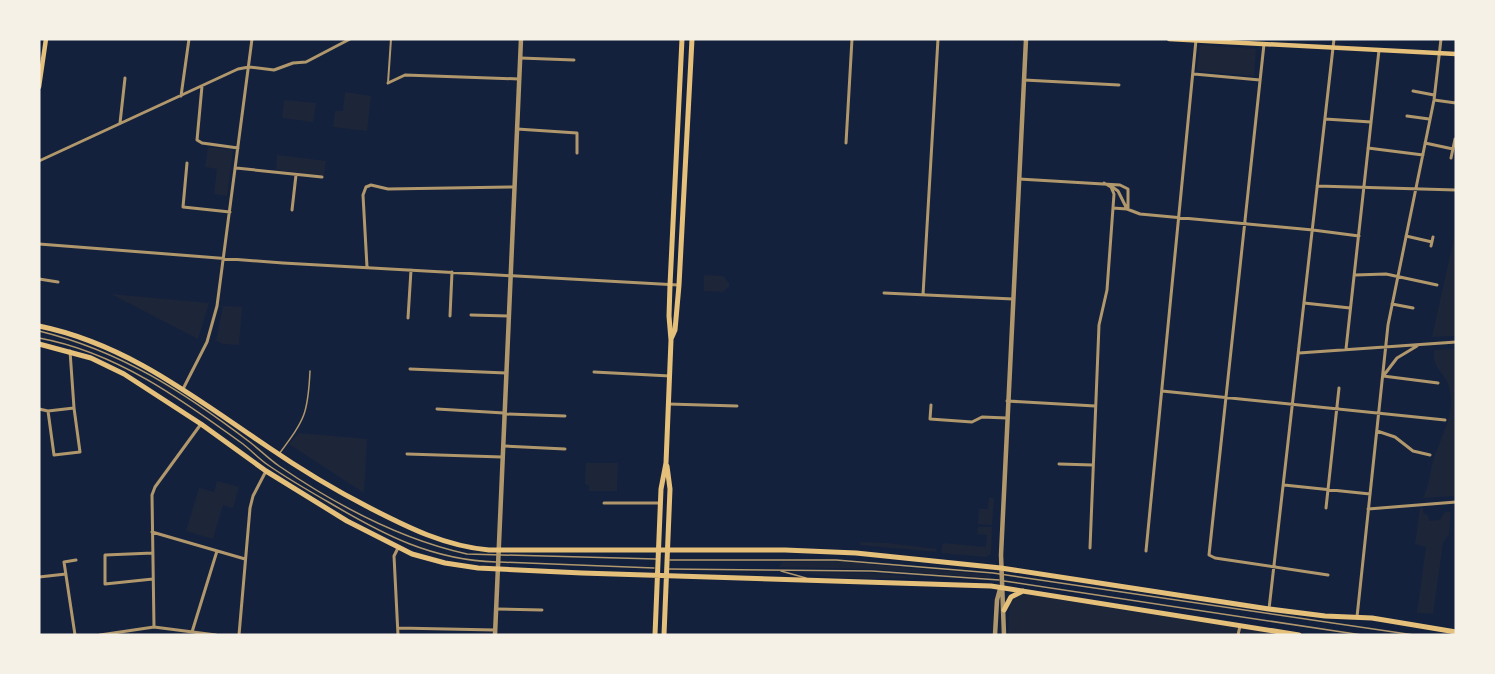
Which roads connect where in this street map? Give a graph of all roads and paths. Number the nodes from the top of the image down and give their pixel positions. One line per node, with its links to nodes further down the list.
1 (46, 39): 33 (main road)
2 (189, 39): 36 (street)
3 (252, 39): 24 (street)
4 (350, 39): 24 (street)
5 (391, 39): 30 (street)
6 (521, 39): 22 (street)
7 (682, 39): 86 (main road)
8 (692, 39): 87 (main road)
9 (852, 39): 46 (street)
10 (938, 39): 91 (street)
11 (1026, 39): 28 (street)
12 (1169, 39): 15 (main road)
13 (1334, 39): 18 (street)
14 (1442, 39): 20 (street)
15 (1196, 40): 16 (main road); 25 (street)
16 (1246, 41): 17 (main road)
17 (1264, 44): 18 (main road); 29 (street)
18 (1333, 48): 19 (main road); 40 (street)
19 (1379, 50): 20 (main road); 42 (street)
20 (1440, 54): 21 (main road); 35 (street)
21 (1456, 54)
22 (520, 58): 23 (street); 27 (street)
23 (574, 60)
24 (249, 67): 32 (street); 48 (street)
25 (1194, 74): 29 (street); 70 (street)
26 (125, 78): 43 (street)
27 (519, 80): 30 (street); 44 (street)
28 (1024, 80): 31 (street); 59 (street)
29 (1260, 80): 71 (street)
30 (388, 83)
31 (1119, 85)
32 (202, 86): 36 (street); 48 (street)
33 (39, 87)
34 (1413, 91): 35 (street)
35 (1434, 95): 37 (street)
36 (182, 96): 43 (street)
37 (1434, 100): 38 (street); 41 (street)
38 (1456, 103)
39 (1407, 116): 41 (street)
40 (1325, 119): 42 (street); 61 (street)
41 (1430, 120): 47 (street)
42 (1371, 122): 49 (street)
43 (120, 123): 54 (street)
44 (517, 129): 51 (street); 62 (street)
45 (1455, 139): 50 (street)
46 (846, 143)
47 (1425, 143): 50 (street); 52 (street)
48 (238, 148): 56 (street)
49 (1368, 148): 52 (street); 63 (street)
50 (1453, 149): 53 (street)
51 (577, 153)
52 (1423, 155): 64 (street)
53 (1451, 158)
54 (39, 161)
55 (187, 163): 69 (street)
56 (236, 168): 57 (street); 69 (street)
57 (296, 175): 58 (street); 68 (street)
58 (322, 177)
59 (1019, 179): 60 (street); 92 (street)
60 (1104, 183): 66 (street); 67 (street); 67 (street)
61 (1317, 186): 63 (street); 72 (street)
62 (514, 187): 78 (street); 81 (street)
63 (1364, 187): 64 (street); 73 (street)
64 (1416, 189): 65 (street); 74 (street)
65 (1456, 190)
66 (1113, 208): 67 (street); 128 (street)
67 (1128, 209): 70 (street)
68 (292, 210)
69 (230, 212): 77 (street)
70 (1179, 217): 71 (street); 121 (street)
71 (1245, 224): 72 (street); 122 (street)
72 (1313, 230): 73 (street); 93 (street)
73 (1359, 236): 82 (street)
74 (1406, 236): 75 (street); 83 (street)
75 (1432, 242)
76 (39, 244): 77 (street)
77 (224, 258): 78 (street); 120 (street)
78 (367, 267): 79 (street)
79 (411, 270): 80 (street); 100 (street)
80 (452, 272): 81 (street); 98 (street)
81 (510, 275): 86 (street); 99 (street)
82 (1354, 275): 83 (street); 95 (street)
83 (1398, 276): 88 (street); 94 (street)
84 (39, 279): 85 (street)
85 (58, 282)
86 (670, 285): 87 (street); 104 (main road)
87 (679, 285): 104 (main road)
88 (1437, 285)
89 (877, 293): 90 (lane)
90 (884, 293): 91 (street)
91 (923, 295): 92 (street)
92 (1013, 299): 123 (street)
93 (1305, 303): 95 (street); 111 (street)
94 (1392, 304): 96 (street); 108 (street)
95 (1351, 308): 109 (street)
96 (1413, 308)
97 (471, 315): 99 (street)
98 (450, 316)
99 (508, 316): 115 (street)
100 (408, 318)
101 (39, 326): 120 (main road)
102 (39, 331): 167 (lane)
103 (39, 338): 167 (lane)
104 (671, 340): 116 (main road)
105 (1456, 342): 107 (street)
106 (39, 344): 110 (main road)
107 (1424, 344): 108 (street); 117 (street)
108 (1386, 346): 109 (street); 117 (street)
109 (1346, 350): 111 (street)
110 (70, 351): 129 (street); 139 (main road)
111 (1299, 353): 125 (street)
112 (410, 369): 115 (street)
113 (310, 371): 143 (lane)
114 (594, 372): 116 (street)
115 (506, 373): 135 (street)
116 (670, 376): 124 (main road)
117 (1383, 376): 118 (street); 134 (street)
118 (1438, 383)
119 (1339, 388): 130 (street)
120 (183, 389): 143 (main road)
121 (1162, 391): 122 (street); 165 (street)
122 (1226, 397): 125 (street); 172 (street)
123 (1008, 401): 128 (street); 137 (street)
124 (668, 404): 127 (street); 147 (main road)
125 (1293, 404): 130 (street); 151 (street)
126 (931, 405): 137 (street)
127 (737, 406)
128 (1095, 406): 149 (street)
129 (74, 408): 133 (street); 133 (street)
130 (1337, 408): 134 (street); 152 (street)
131 (39, 409): 133 (street)
132 (437, 409): 135 (street)
133 (48, 411)
134 (1379, 412): 138 (street); 140 (street)
135 (504, 414): 136 (street); 141 (street)
136 (565, 416)
137 (1006, 418): 177 (street)
138 (1445, 420)
139 (201, 424): 150 (main road); 159 (street)
140 (1377, 431): 145 (street); 153 (street)
141 (502, 446): 142 (street); 146 (street)
142 (565, 449)
143 (279, 454): 167 (main road)
144 (406, 454): 146 (street)
145 (1430, 454)
146 (502, 457): 167 (street)
147 (666, 463): 156 (main road); 163 (main road)
148 (1059, 464): 149 (street)
149 (1093, 465): 161 (street)
150 (266, 471): 160 (main road); 170 (street)
151 (1284, 485): 152 (street); 172 (street)
152 (1328, 489): 153 (street); 157 (street)
153 (1370, 494): 158 (street)
154 (1456, 502): 158 (street)
155 (604, 503): 156 (street)
156 (660, 503): 162 (main road)
157 (1326, 508)
158 (1368, 509): 191 (street)
159 (152, 532): 164 (street); 166 (street)
160 (398, 548): 173 (main road); 194 (street)
161 (1090, 548)
162 (658, 550): 163 (main road); 167 (main road); 168 (main road)
163 (667, 550): 171 (main road); 177 (main road)
164 (217, 551): 170 (street); 195 (street)
165 (1146, 551)
166 (153, 553): 183 (street); 183 (street)
167 (497, 556): 168 (lane); 173 (street); 174 (lane)
168 (658, 559): 174 (main road)
169 (76, 560): 178 (street)
170 (245, 560): 201 (street)
171 (667, 560): 175 (main road); 177 (lane)
172 (1275, 568): 179 (street); 188 (street)
173 (498, 569): 180 (main road); 187 (street)
174 (658, 569): 180 (main road)
175 (666, 569): 176 (lane); 181 (main road)
176 (777, 570): 184 (lane); 185 (lane)
177 (1001, 571): 185 (street); 188 (main road); 210 (lane)
178 (66, 574): 182 (street); 198 (street)
179 (1328, 575)
180 (657, 576): 181 (main road); 203 (main road)
181 (666, 576): 184 (main road); 204 (main road)
182 (39, 578)
183 (153, 579): 193 (street)
184 (821, 581): 185 (main road)
185 (1001, 584): 186 (main road); 190 (street); 205 (street); 209 (lane)
186 (1024, 590): 190 (main road); 192 (main road)
187 (496, 609): 189 (street); 196 (street)
188 (1269, 609): 191 (main road)
189 (542, 610)
190 (1004, 610): 206 (street)
191 (1357, 616): 197 (main road)
192 (1240, 624): 207 (street); 208 (main road)
193 (154, 627): 195 (street); 199 (street)
194 (398, 628): 196 (street); 202 (street)
195 (192, 632): 200 (street)
196 (495, 632)
197 (1456, 632)
198 (75, 635)
199 (100, 635)
200 (216, 635)
201 (239, 635)
202 (398, 635)
203 (655, 635)
204 (664, 635)
205 (995, 635)
206 (1004, 635)
207 (1238, 635)
208 (1299, 635)
209 (1362, 635)
210 (1414, 635)

